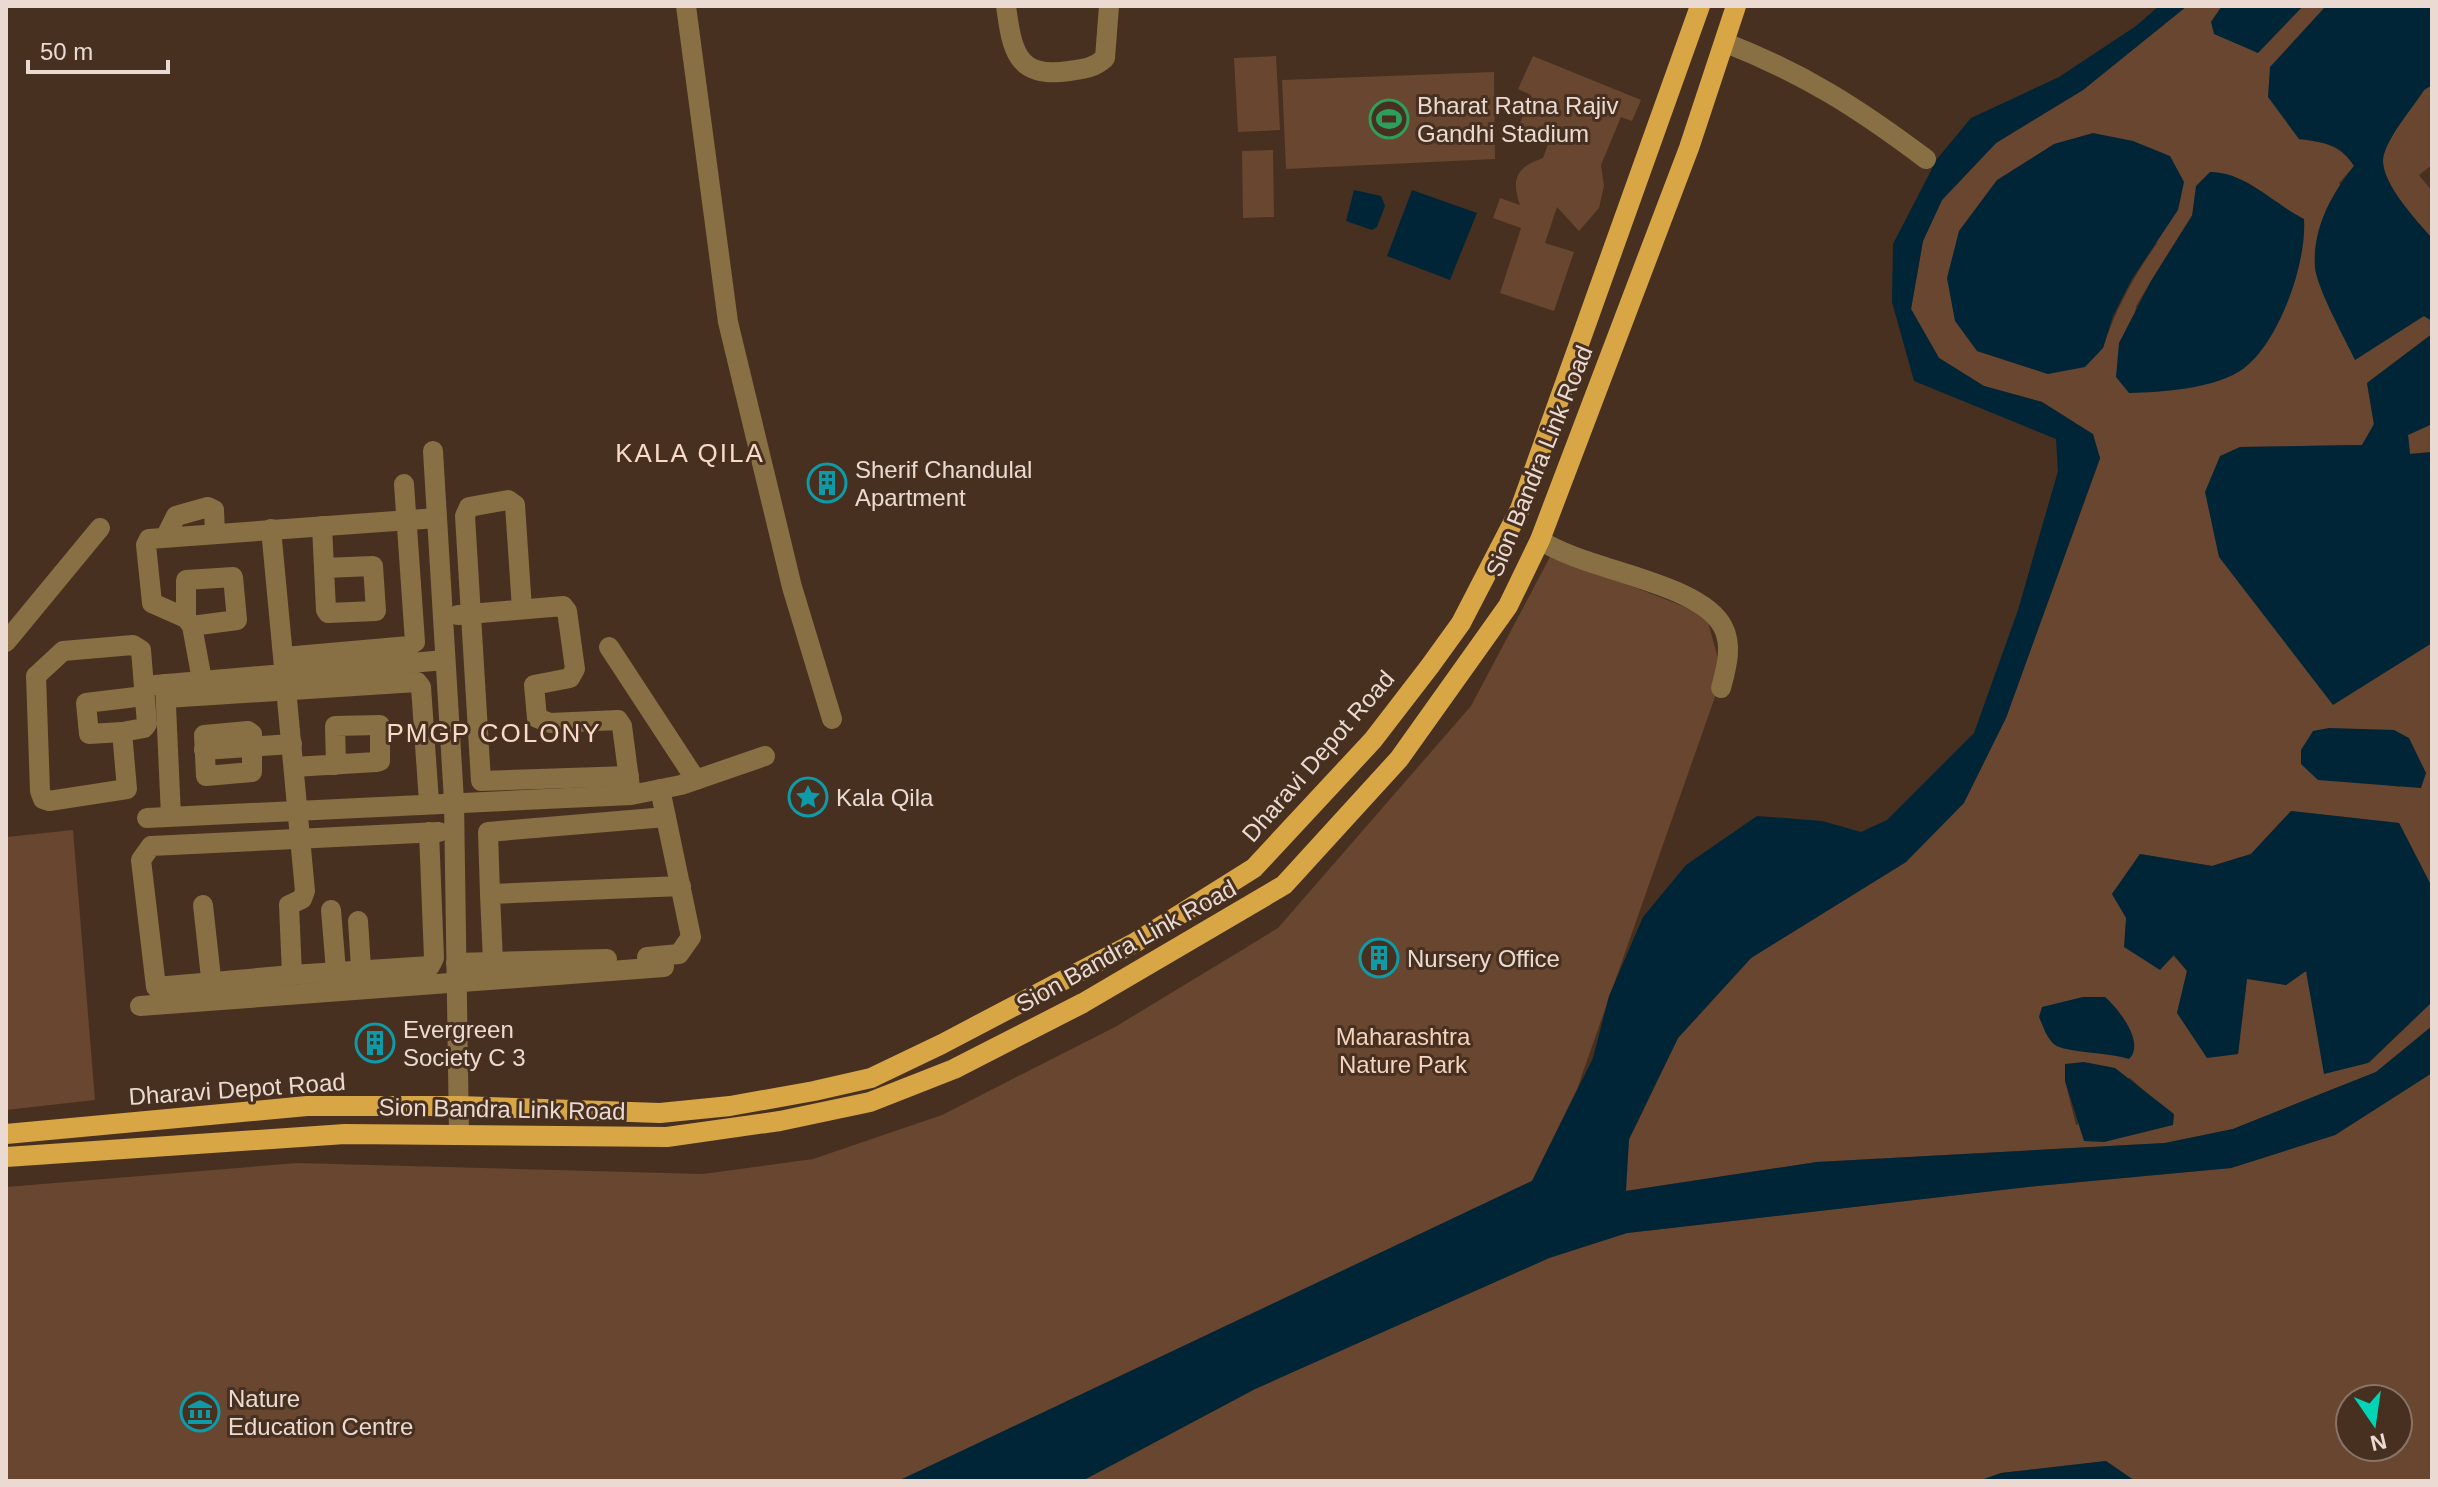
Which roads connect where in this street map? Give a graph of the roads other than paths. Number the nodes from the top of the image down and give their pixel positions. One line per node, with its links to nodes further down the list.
1 (686, 6): 34 (street)
2 (1006, 6): 3 (street)
3 (1109, 6)
4 (1700, 6): 8 (main road, Dharavi Depot Road)
5 (1736, 6): 6 (main road, Sion Bandra Link Road)
6 (1726, 43): 7 (street); 9 (main road, Sion Bandra Link Road)
7 (1926, 159)
8 (1641, 176): 9 (main road); 10 (main road, Dharavi Depot Road)
9 (1674, 187): 11 (main road, Sion Bandra Link Road)
10 (1613, 252): 11 (main road); 66 (main road, Dharavi Depot Road)
11 (1644, 265): 19 (main road, Sion Bandra Link Road)
12 (433, 451): 14 (street)
13 (404, 484): 15 (street)
14 (437, 518): 15 (street); 23 (street)
15 (407, 520): 16 (street); 27 (street)
16 (322, 526): 18 (street); 20 (street)
17 (100, 528): 24 (street)
18 (271, 529): 28 (street); 29 (street)
19 (1540, 540): 31 (street); 68 (main road, Sion Bandra Link Road)
20 (324, 568)
21 (522, 609): 22 (street); 22 (street); 42 (street)
22 (469, 614): 23 (street); 42 (street)
23 (443, 618): 26 (street)
24 (6, 642)
25 (609, 647): 41 (street)
26 (445, 660): 27 (street); 44 (street)
27 (389, 666): 28 (street); 45 (street)
28 (285, 674): 30 (street); 36 (street)
29 (202, 680): 30 (street); 33 (street)
30 (253, 684): 33 (street)
31 (1721, 688)
32 (144, 691): 33 (street); 35 (street); 35 (street); 35 (street)
33 (165, 691): 47 (street)
34 (832, 719)
35 (122, 732)
36 (292, 744): 37 (street); 40 (street)
37 (204, 750)
38 (765, 756): 41 (street)
39 (336, 765): 40 (street)
40 (294, 767): 46 (street)
41 (696, 780): 43 (street)
42 (630, 786): 43 (street); 44 (street)
43 (660, 789): 48 (street)
44 (454, 801): 45 (street); 50 (street)
45 (429, 802): 46 (street)
46 (299, 809): 47 (street); 52 (street)
47 (171, 816): 49 (street)
48 (666, 817): 53 (street); 54 (street)
49 (147, 818)
50 (454, 831): 51 (street); 61 (street)
51 (429, 832): 52 (street); 63 (street)
52 (300, 838): 62 (street); 64 (street)
53 (681, 886): 54 (street); 58 (street)
54 (490, 894): 58 (street)
55 (203, 905): 64 (street)
56 (331, 910): 60 (street)
57 (358, 921): 63 (street)
58 (493, 962): 61 (street)
59 (664, 967): 61 (street)
60 (336, 971): 62 (street); 63 (street)
61 (456, 973): 63 (street); 66 (street)
62 (292, 975): 64 (street)
63 (362, 979): 64 (street)
64 (212, 991): 65 (street)
65 (140, 1006)
66 (460, 1106): 67 (main road, Dharavi Depot Road); 68 (street)
67 (6, 1134)
68 (459, 1134): 69 (main road, Sion Bandra Link Road)
69 (6, 1157)

